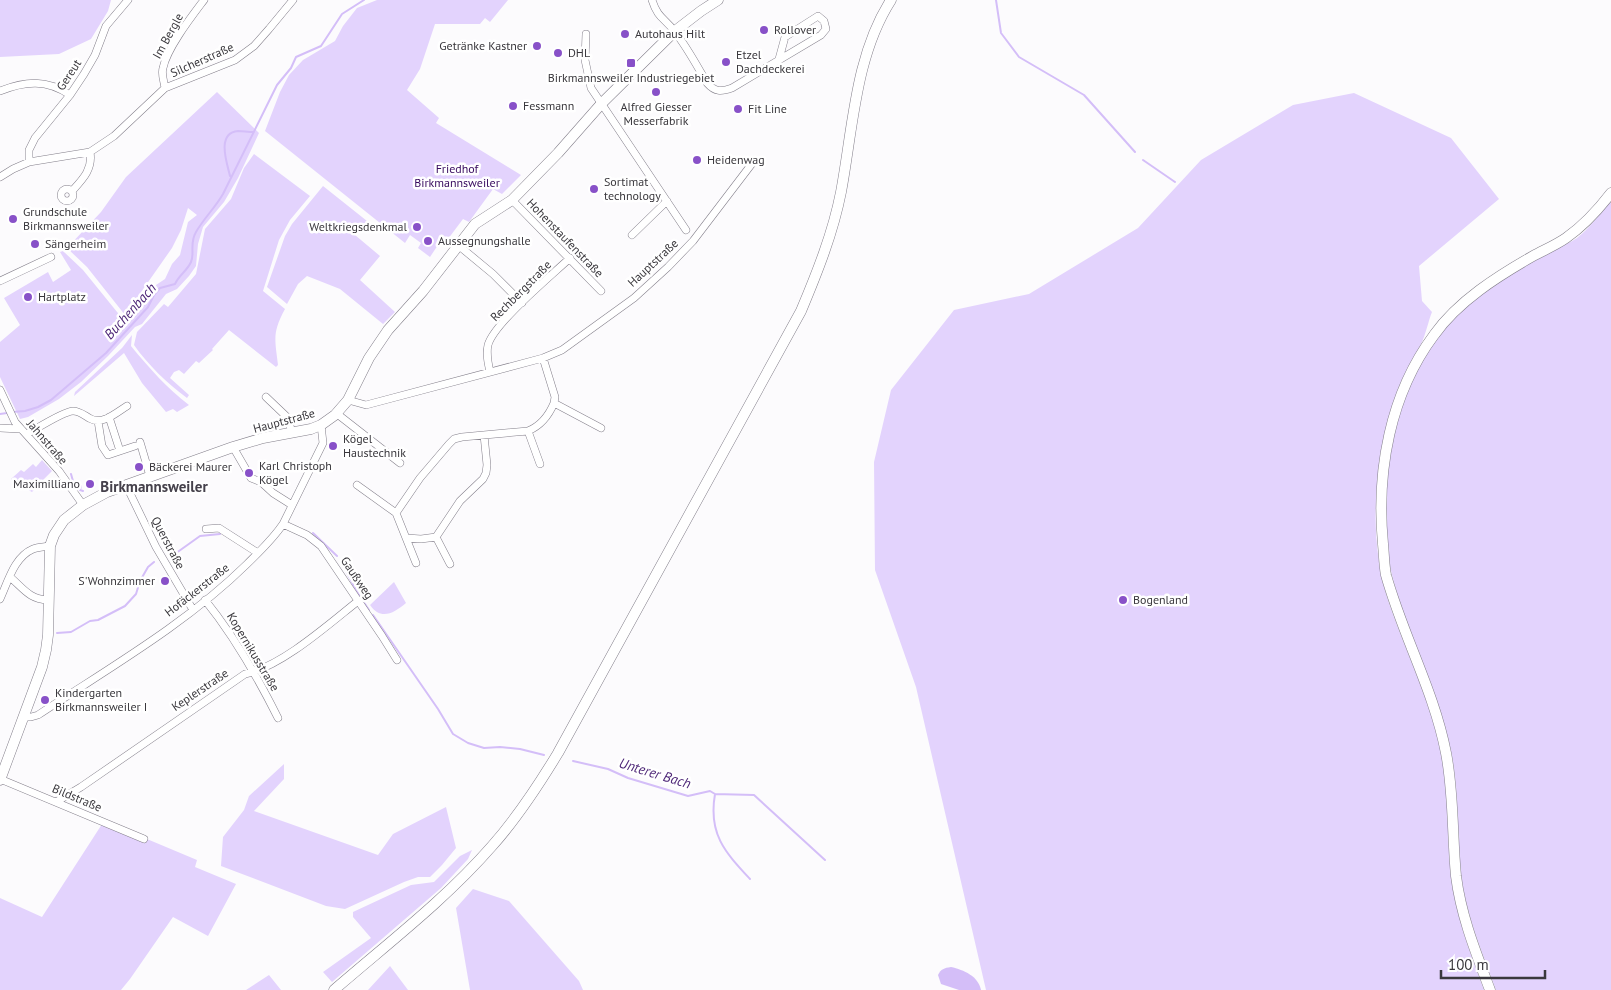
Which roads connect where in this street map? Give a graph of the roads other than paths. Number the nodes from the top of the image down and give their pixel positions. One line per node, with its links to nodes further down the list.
1 (128, 0): 12 (street, Gereut)
2 (204, 0): 10 (street, Im Bergle)
3 (292, 0): 10 (street, Silcherstraße)
4 (652, 0): 7 (street)
5 (718, 0): 7 (street)
6 (891, 0): 79 (street)
7 (675, 31): 9 (street); 13 (street)
8 (586, 34): 13 (street)
9 (779, 59): 9 (street)
10 (165, 88): 14 (street, Silcherstraße)
11 (0, 91): 12 (street)
12 (70, 95): 16 (street, Gereut)
13 (602, 103): 20 (street); 21 (street)
14 (90, 152): 16 (street, Silcherstraße); 18 (street)
15 (754, 161): 30 (street, Hauptstraße)
16 (29, 162): 17 (street, Silcherstraße)
17 (0, 177)
18 (72, 191)
19 (1611, 193): 80 (street)
20 (512, 200): 24 (street); 26 (street, Hohenstaufenstraße)
21 (667, 201): 22 (street); 23 (street)
22 (686, 230)
23 (632, 235)
24 (458, 245): 29 (street); 34 (street)
25 (51, 257): 27 (street)
26 (570, 258): 28 (street, Hohenstaufenstraße); 29 (street, Rechbergstraße)
27 (0, 281)
28 (601, 291)
29 (522, 303): 31 (street, Rechbergstraße)
30 (543, 358): 31 (street, Hauptstraße); 35 (street)
31 (490, 372): 34 (street, Hauptstraße)
32 (0, 390): 43 (street, Jahnstraße)
33 (266, 397): 45 (street)
34 (348, 400): 37 (street, Hauptstraße)
35 (554, 403): 42 (street); 44 (street)
36 (126, 406): 38 (street)
37 (336, 413): 40 (street, Hauptstraße); 50 (street)
38 (110, 417): 39 (street); 49 (street)
39 (98, 421): 46 (street); 49 (street)
40 (321, 425): 45 (street, Hauptstraße); 56 (street, Hofäckerstraße)
41 (0, 428): 43 (street)
42 (600, 428)
43 (20, 429): 46 (street, Jahnstraße)
44 (528, 431): 47 (street); 51 (street)
45 (292, 432): 48 (street, Hauptstraße)
46 (27, 434): 55 (street, Jahnstraße)
47 (484, 434): 57 (street); 60 (street)
48 (234, 447): 52 (street, Hauptstraße); 56 (street)
49 (120, 451): 52 (street)
50 (400, 463)
51 (540, 464)
52 (150, 476): 53 (street, Hauptstraße)
53 (126, 485): 55 (street, Hauptstraße); 71 (street, Querstraße)
54 (356, 485): 57 (street)
55 (83, 505): 62 (street, Hauptstraße)
56 (292, 505): 58 (street, Hofäckerstraße)
57 (396, 513): 61 (street)
58 (283, 524): 63 (street, Hofäckerstraße); 70 (street, Gaußweg)
59 (206, 529): 63 (street)
60 (436, 537): 61 (street); 65 (street)
61 (406, 538): 64 (street)
62 (50, 546): 66 (street); 68 (street, Hauptstraße)
63 (258, 553): 69 (street, Hofäckerstraße)
64 (416, 563)
65 (450, 564)
66 (10, 577): 67 (street); 68 (street)
67 (0, 599)
68 (48, 600): 74 (street, Hauptstraße)
69 (205, 600): 71 (street, Hofäckerstraße); 73 (street, Kopernikusstraße)
70 (358, 601): 72 (street, Gaußweg); 73 (street, Keplerstraße)
71 (193, 610): 74 (street, Hofäckerstraße)
72 (396, 660)
73 (255, 672): 75 (street, Kopernikusstraße); 77 (street, Keplerstraße)
74 (23, 717): 76 (street, Hauptstraße)
75 (278, 718)
76 (0, 779): 77 (street, Bildstraße)
77 (56, 802): 78 (street, Bildstraße)
78 (144, 839)
79 (334, 990)
80 (1490, 990)

